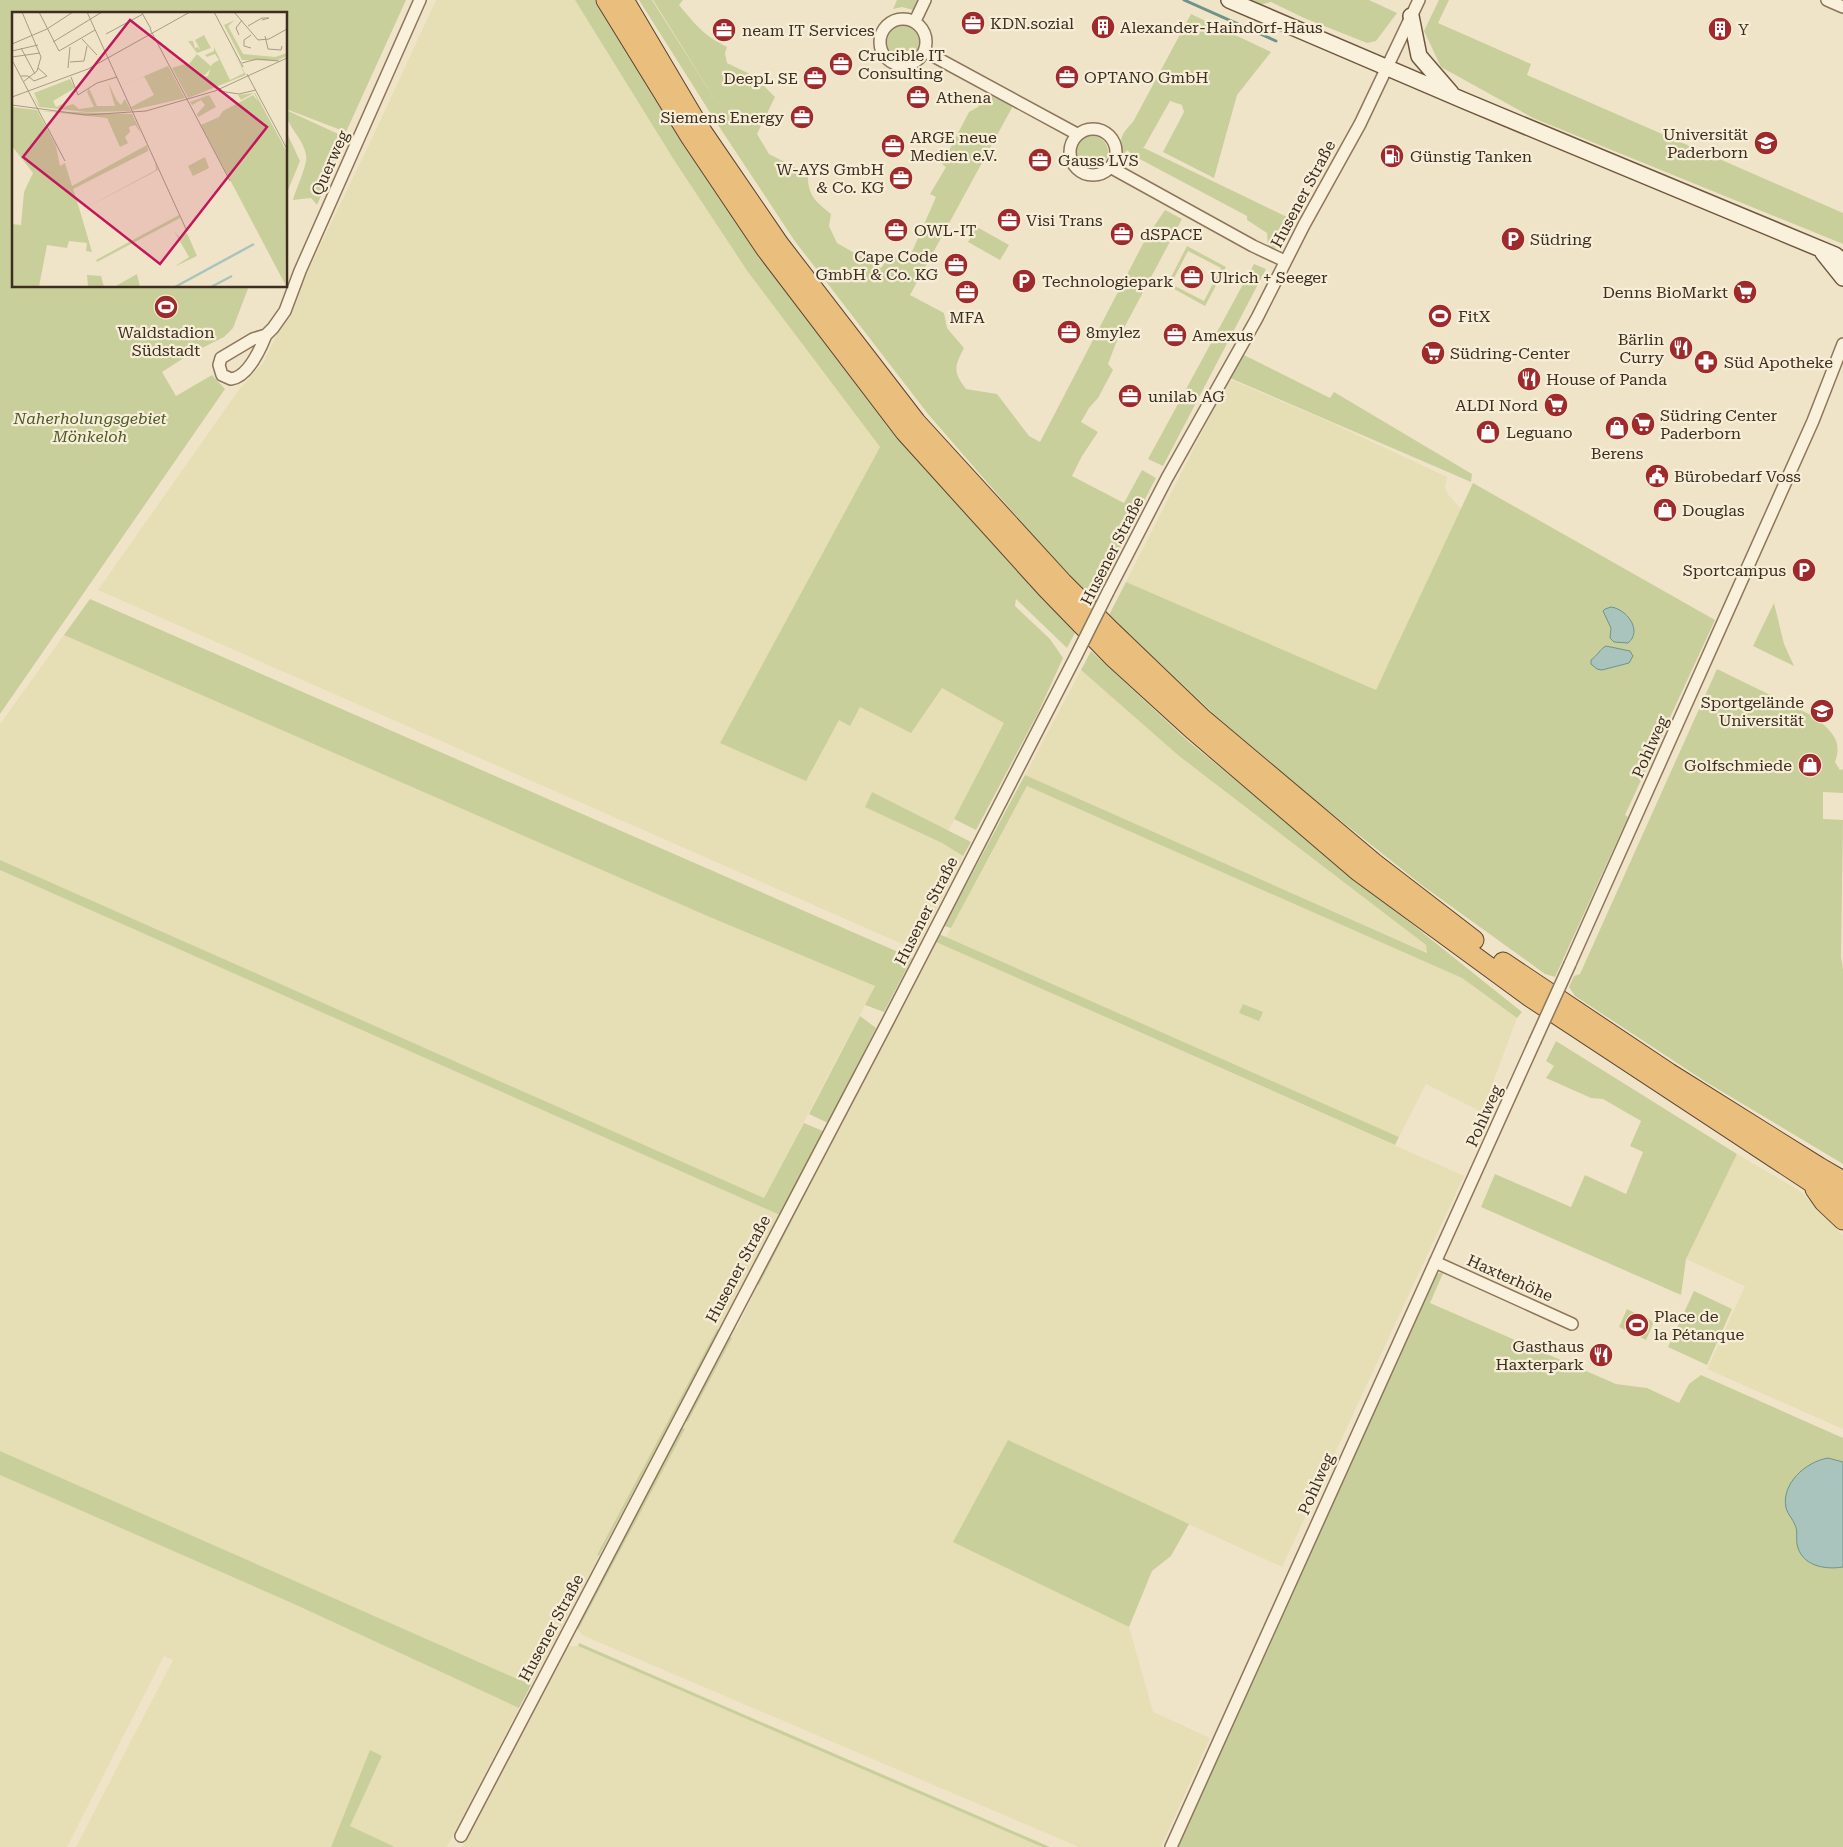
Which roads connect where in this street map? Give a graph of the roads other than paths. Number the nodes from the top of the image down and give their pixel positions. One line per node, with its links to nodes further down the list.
1 (420, 0): 20 (street, Querweg)
2 (606, 0): 25 (highway)
3 (624, 0): 24 (highway)
4 (925, 0): 10 (street)
5 (1229, 0): 12 (main road)
6 (1419, 0): 9 (street, Husener Straße)
7 (1827, 0): 8 (street)
8 (1843, 7)
9 (1411, 16): 12 (street, Husener Straße); 13 (main road)
10 (915, 22): 11 (street); 11 (street)
11 (924, 51): 14 (street)
12 (1387, 68): 13 (main road); 18 (street, Husener Straße)
13 (1453, 96): 16 (main road)
14 (1077, 134): 15 (street); 15 (street)
15 (1110, 167): 18 (street)
16 (1816, 247): 17 (main road); 19 (main road)
17 (1840, 257)
18 (1286, 261): 30 (street, Husener Straße, bridge)
19 (1843, 278)
20 (266, 335)
21 (1843, 344): 23 (street, Pohlweg)
22 (1843, 370): 23 (street, Pohlweg)
23 (1824, 397): 28 (street, Pohlweg, bridge)
24 (1843, 1181)
25 (1810, 1182): 26 (highway); 27 (highway)
26 (1843, 1200)
27 (1843, 1220)
28 (1434, 1262): 29 (street, Haxterhöhe); 31 (street, Pohlweg)
29 (1572, 1324)
30 (461, 1836)
31 (1171, 1847)

